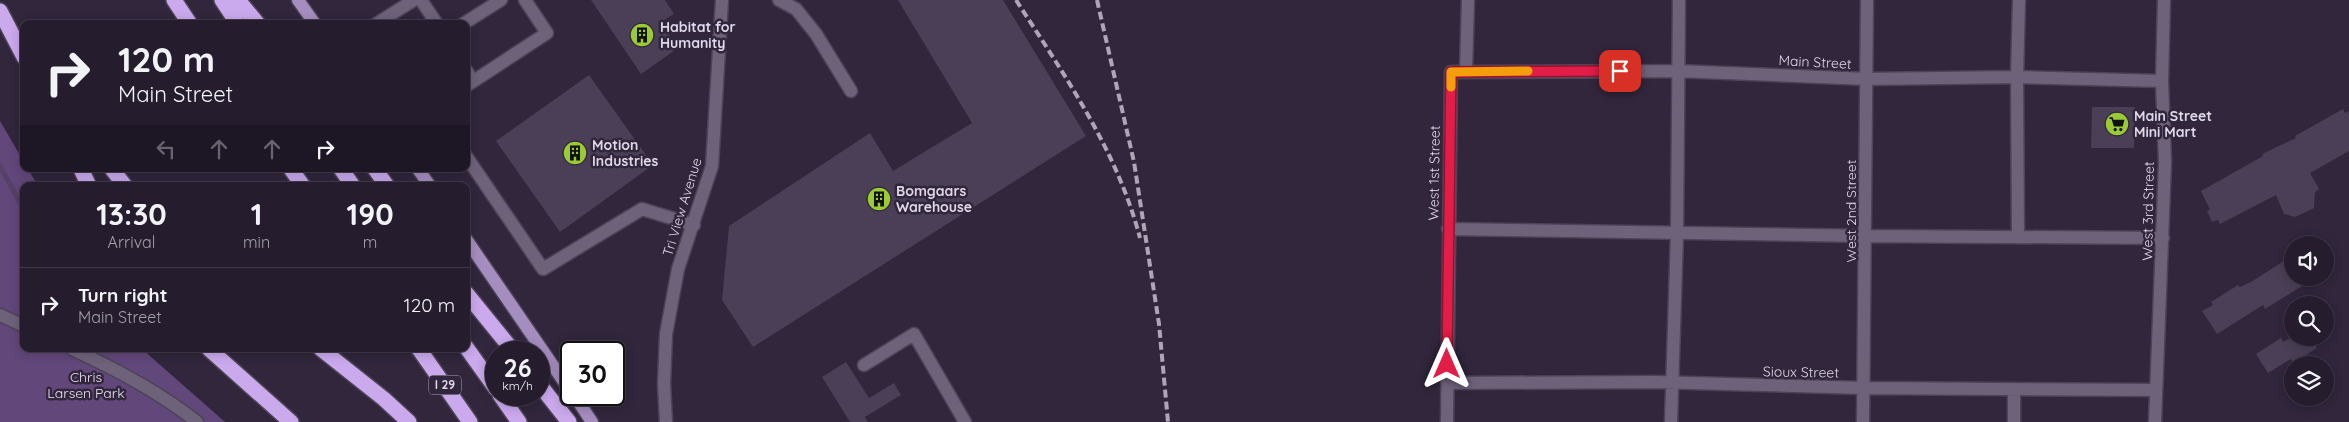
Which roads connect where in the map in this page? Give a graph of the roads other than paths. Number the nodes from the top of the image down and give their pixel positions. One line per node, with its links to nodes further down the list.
1 (174, 0): 18 (highway)
2 (222, 0): 19 (highway)
3 (238, 0): 20 (highway)
4 (298, 0): 21 (main road)
5 (414, 0): 22 (street)
6 (421, 0): 23 (street)
7 (501, 0): 24 (street)
8 (526, 0): 30 (street)
9 (722, 0): 39 (street, Tri View Avenue)
10 (779, 0): 33 (street)
11 (1468, 0): 27 (street)
12 (1679, 0): 28 (street)
13 (1867, 0): 31 (street, West 2nd Street)
14 (2019, 0): 29 (street)
15 (2164, 0): 32 (street, West 3rd Street)
16 (0, 2): 25 (highway)
17 (0, 11): 26 (highway)
18 (187, 20)
19 (235, 20)
20 (255, 20)
21 (312, 20)
22 (382, 20)
23 (434, 20)
24 (469, 20)
25 (20, 34)
26 (20, 49)
27 (1466, 71): 28 (street, Main Street); 40 (street, West 1st Street)
28 (1678, 71): 31 (street, Main Street); 41 (street)
29 (2017, 77): 31 (street, Main Street); 32 (street, Main Street); 43 (street)
30 (470, 78)
31 (1867, 79): 42 (street, West 2nd Street)
32 (2162, 82): 44 (street, West 3rd Street)
33 (851, 91)
34 (470, 162): 39 (street)
35 (114, 172): 37 (highway)
36 (377, 172): 38 (highway)
37 (122, 182)
38 (385, 182)
39 (694, 225): 73 (street, Tri View Avenue)
40 (1448, 229): 41 (street); 58 (street, West 1st Street)
41 (1678, 234): 42 (street); 59 (street)
42 (1866, 236): 43 (street); 60 (street, West 2nd Street)
43 (2018, 236): 44 (street)
44 (2163, 238): 62 (street, West 3rd Street)
45 (470, 245): 57 (main road)
46 (470, 298): 49 (highway)
47 (0, 315): 48 (street)
48 (20, 324)
49 (505, 341)
50 (78, 352): 66 (street)
51 (211, 352): 67 (highway)
52 (325, 352): 68 (highway)
53 (421, 352): 69 (highway, I 29)
54 (470, 352): 56 (highway, I 29)
55 (864, 364): 74 (street)
56 (485, 374)
57 (560, 376)
58 (1447, 383): 59 (street, Sioux Street); 75 (street, West 1st Street)
59 (1671, 384): 60 (street, Sioux Street); 76 (street)
60 (1864, 388): 61 (street, Sioux Street); 77 (street, West 2nd Street)
61 (2014, 389): 62 (street, Sioux Street); 78 (street)
62 (2155, 390): 79 (street, West 3rd Street)
63 (550, 398): 71 (highway)
64 (508, 406): 70 (highway)
65 (581, 406): 72 (main road)
66 (197, 422)
67 (291, 422)
68 (409, 422)
69 (470, 422)
70 (519, 422)
71 (569, 422)
72 (592, 422)
73 (666, 422)
74 (965, 422)
75 (1447, 422)
76 (1671, 422)
77 (1863, 422)
78 (2014, 422)
79 (2155, 422)

